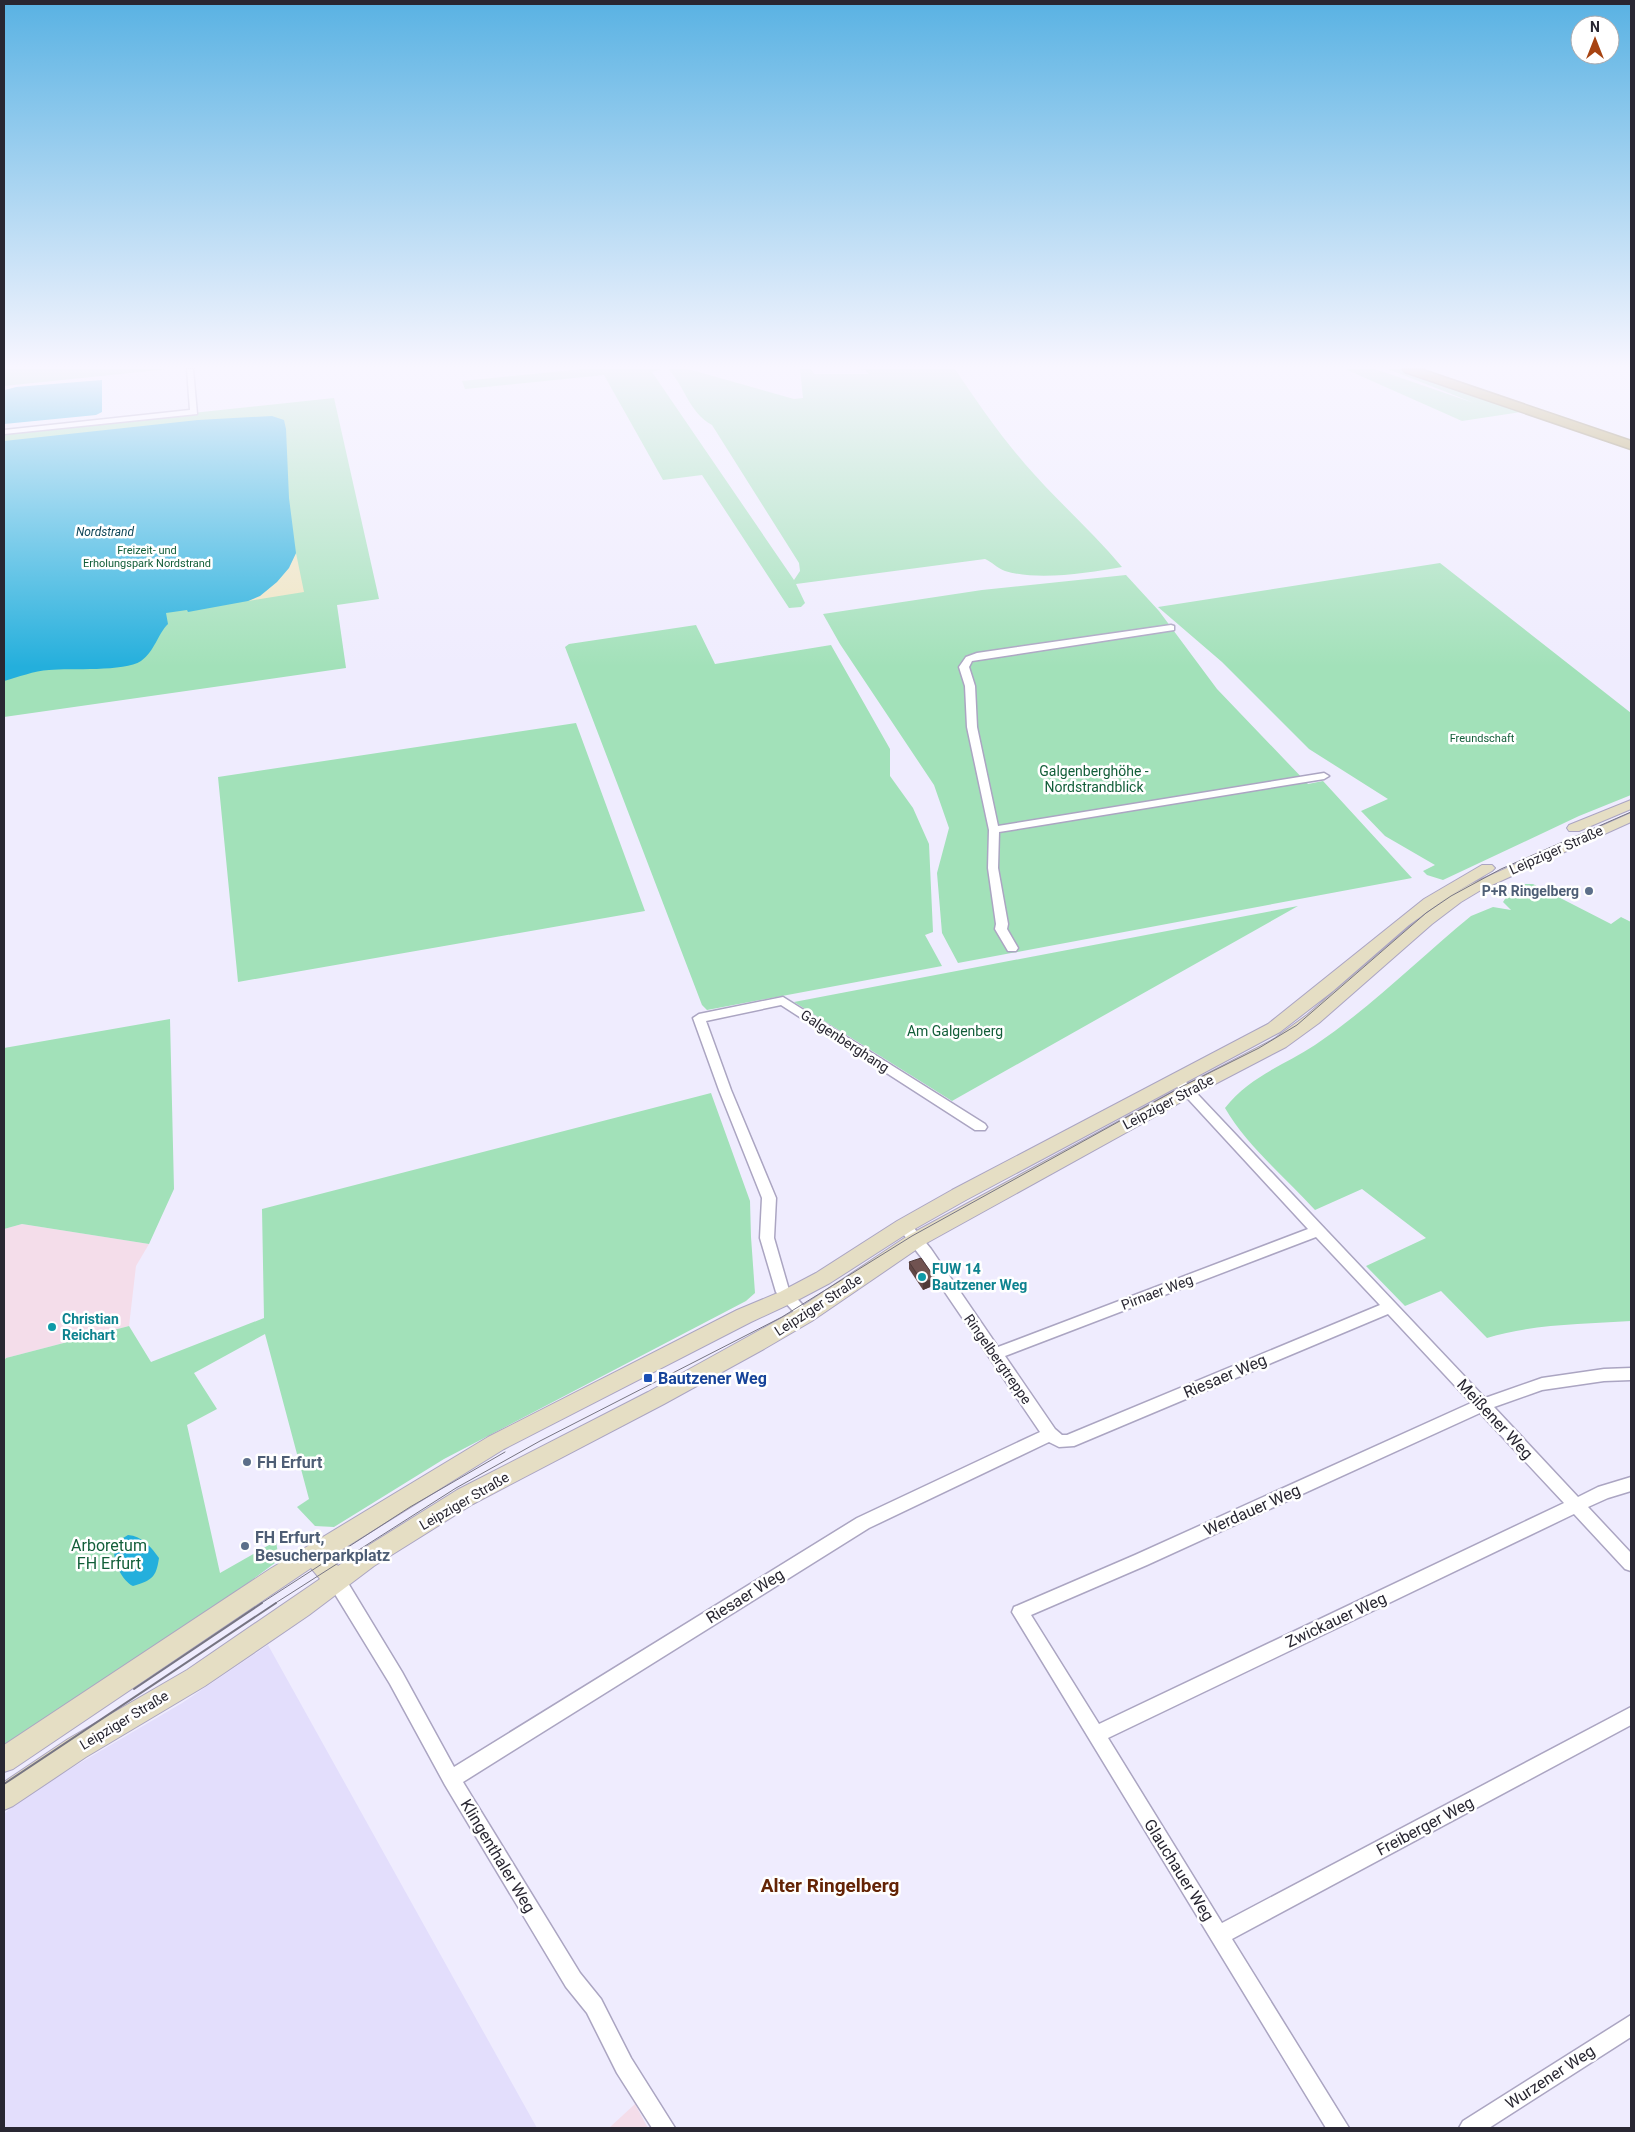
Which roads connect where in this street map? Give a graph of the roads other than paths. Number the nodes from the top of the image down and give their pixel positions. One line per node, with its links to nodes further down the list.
1 (1171, 628): 5 (street)
2 (1324, 776): 5 (street)
3 (1631, 804): 7 (main road, Leipziger Straße)
4 (1631, 817): 7 (main road, Leipziger Straße)
5 (994, 830): 6 (street)
6 (1012, 948)
7 (1182, 1085): 9 (main road, Leipziger Straße); 10 (street, Meißener Weg)
8 (980, 1127): 11 (street, Galgenberghang)
9 (910, 1233): 11 (main road, Leipziger Straße); 13 (main road, Leipziger Straße); 14 (street, Ringelbergtreppe)
10 (1322, 1234): 12 (street, Meißener Weg); 14 (street, Pirnaer Weg)
11 (787, 1297): 13 (street); 20 (main road, Leipziger Straße)
12 (1390, 1307): 16 (street, Meißener Weg); 17 (street, Riesaer Weg)
13 (805, 1315): 22 (main road, Leipziger Straße)
14 (995, 1354): 17 (street, Ringelbergtreppe)
15 (1631, 1374): 16 (street, Werdauer Weg)
16 (1482, 1405): 19 (street, Meißener Weg); 23 (street, Werdauer Weg)
17 (1055, 1437): 27 (street, Riesaer Weg)
18 (1631, 1484): 19 (street, Zwickauer Weg)
19 (1576, 1506): 21 (street, Meißener Weg); 25 (street, Zwickauer Weg)
20 (314, 1555): 22 (main road); 26 (main road, Leipziger Straße)
21 (1631, 1564)
22 (336, 1581): 27 (street, Klingenthaler Weg); 28 (main road, Leipziger Straße)
23 (1020, 1612): 25 (street, Glauchauer Weg)
24 (1631, 1716): 29 (street, Freiberger Weg)
25 (1095, 1735): 29 (street, Glauchauer Weg)
26 (4, 1760)
27 (451, 1779): 31 (street, Klingenthaler Weg)
28 (4, 1796)
29 (1219, 1935): 32 (street, Glauchauer Weg)
30 (1631, 2025): 33 (street, Wurzener Weg)
31 (664, 2128)
32 (1338, 2128)
33 (1470, 2128)

